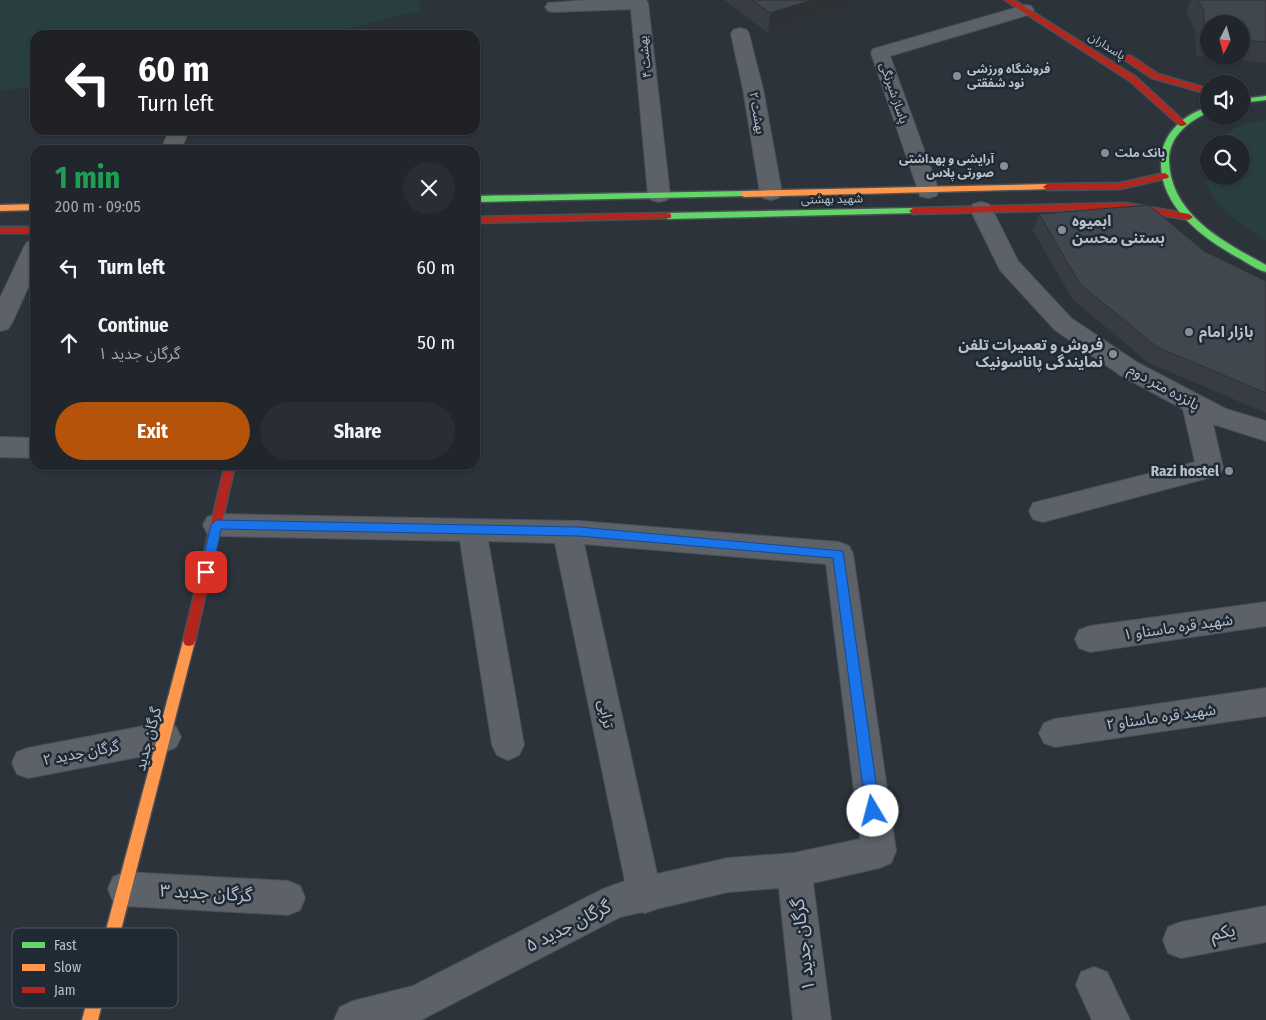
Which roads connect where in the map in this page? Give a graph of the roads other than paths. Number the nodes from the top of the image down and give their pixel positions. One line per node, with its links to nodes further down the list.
1 (1017, 5): 9 (main road, پاسداران); 11 (street, پاساژ شیرنگی)
2 (554, 6): 13 (street, ۴ بهشت)
3 (740, 34): 12 (street, بهشت ۲)
4 (1116, 50): 5 (main road, پاسداران)
5 (1200, 89)
6 (1266, 98): 7 (main road)
7 (1250, 99)
8 (1200, 114): 9 (main road)
9 (1183, 124): 10 (main road)
10 (1165, 176): 16 (main road, شهید بهشتی); 19 (main road)
11 (928, 191): 12 (main road, شهید بهشتی); 16 (main road, شهید بهشتی)
12 (770, 193): 13 (main road, شهید بهشتی)
13 (659, 195): 14 (main road, شهید بهشتی)
14 (524, 198): 15 (main road, شهید بهشتی); 20 (main road)
15 (480, 199)
16 (986, 203): 19 (main road, شهید بهشتی); 20 (main road, شهید بهشتی); 27 (street, پانزده متر دوم)
17 (30, 207): 18 (main road)
18 (0, 208)
19 (1189, 217): 25 (main road)
20 (523, 219): 21 (main road, شهید بهشتی)
21 (480, 220)
22 (0, 230): 23 (main road)
23 (30, 230)
24 (30, 258): 26 (street)
25 (1266, 269)
26 (0, 323)
27 (1195, 404): 28 (street, پانزده متر دوم); 32 (street)
28 (1266, 431)
29 (0, 447): 30 (street)
30 (30, 448)
31 (229, 470): 33 (main road, گرگان جدید)
32 (1043, 512)
33 (216, 525): 34 (street); 40 (main road, گرگان جدید)
34 (472, 530): 35 (street); 41 (street)
35 (573, 532): 43 (street, گرگان جدید ۵); 45 (street, ترابی)
36 (1266, 614): 37 (street, ۱ شهید قره ماسناو)
37 (1090, 639)
38 (1266, 702): 39 (street, ۲ شهید قره ماسناو)
39 (1055, 732)
40 (165, 737): 42 (street, ۲ گرگان جدید); 44 (main road, گرگان جدید)
41 (508, 745)
42 (28, 763)
43 (794, 870): 45 (street, گرگان جدید ۵); 53 (street, گرگان جدید ۱)
44 (125, 889): 46 (street, گرگان جدید ۳); 48 (main road, گرگان جدید)
45 (645, 896): 51 (street, گرگان جدید ۵)
46 (288, 898)
47 (1266, 924): 49 (street, یکم)
48 (115, 928)
49 (1181, 940)
50 (1094, 985): 54 (street)
51 (420, 1011): 52 (street, گرگان جدید ۵)
52 (353, 1020)
53 (812, 1020)
54 (1111, 1020)

